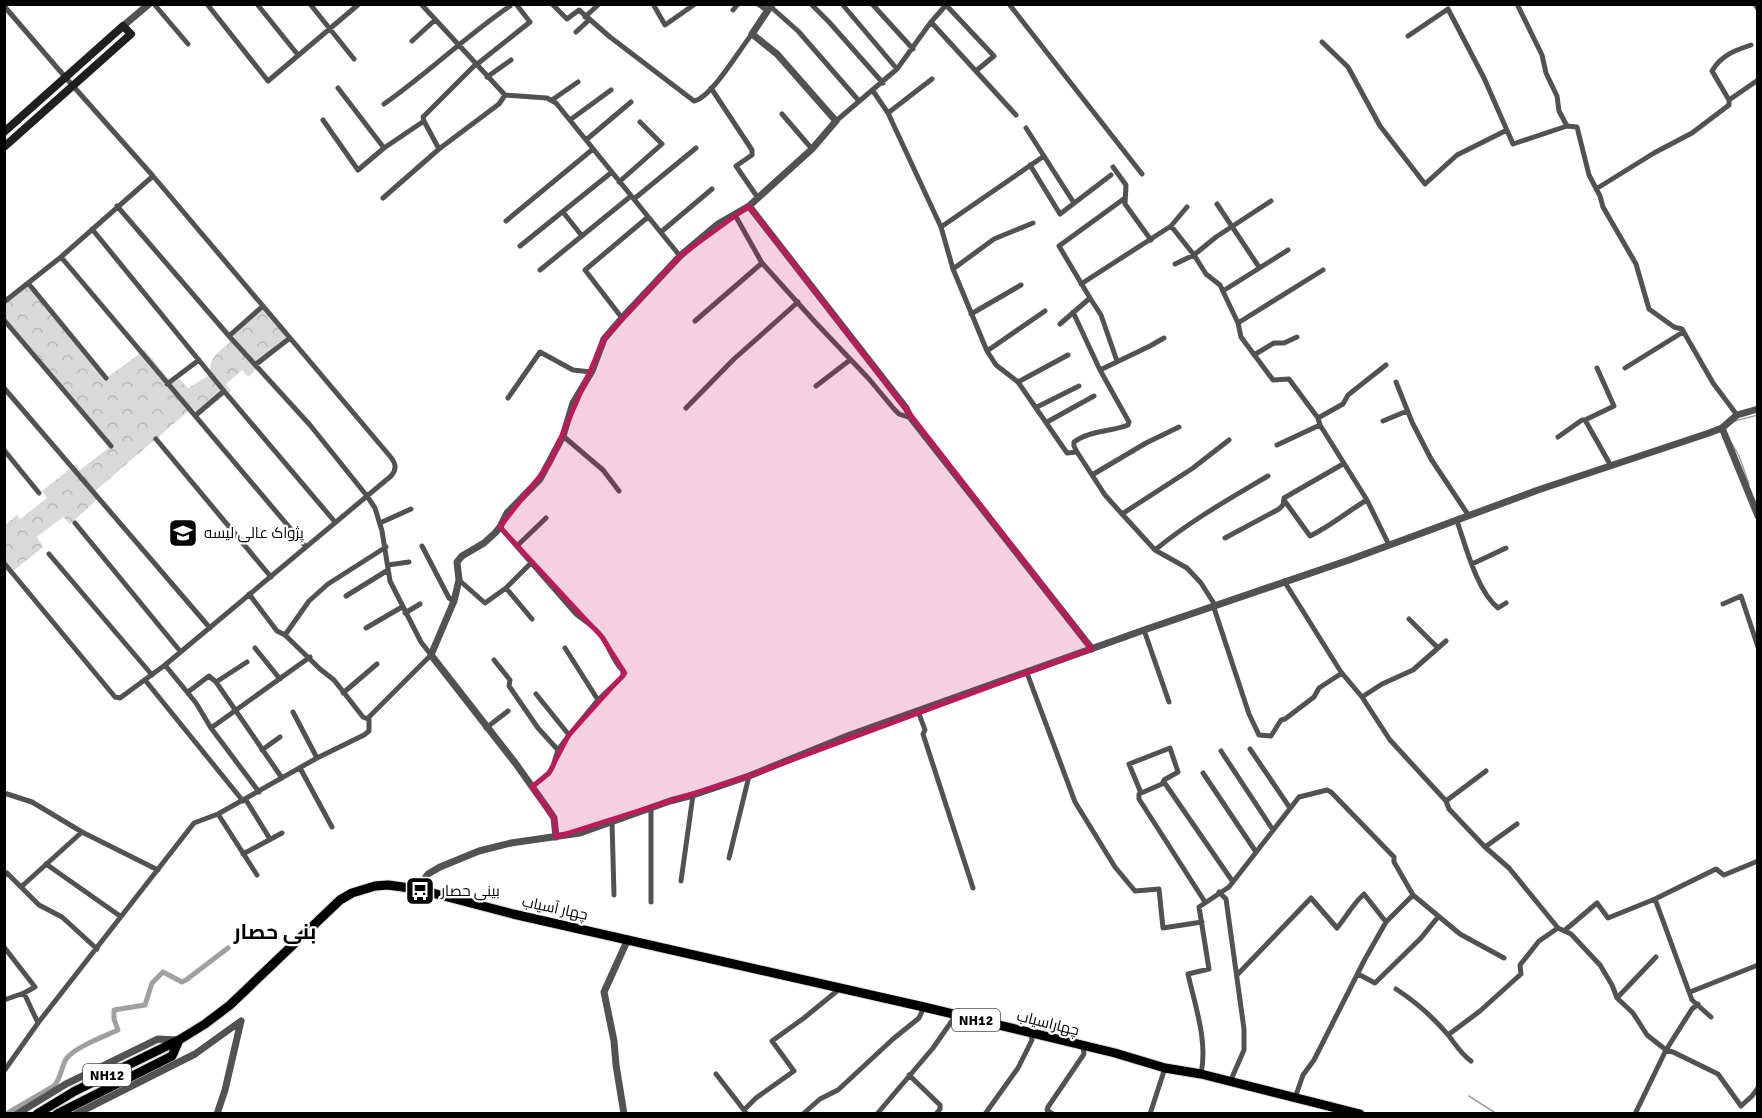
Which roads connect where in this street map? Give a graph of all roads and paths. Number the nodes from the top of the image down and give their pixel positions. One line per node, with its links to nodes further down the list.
1 (152, 4): 28 (street); 35 (street)
2 (207, 4): 39 (street)
3 (257, 4): 39 (street)
4 (310, 4): 29 (street)
5 (359, 4): 29 (street)
6 (552, 4): 25 (street)
7 (599, 4): 25 (street)
8 (653, 4): 9 (street)
9 (695, 4)
10 (738, 4): 24 (street)
11 (758, 4): 22 (street)
12 (811, 4): 50 (street)
13 (843, 4): 43 (street)
14 (1009, 4): 85 (street)
15 (1517, 4): 70 (street)
16 (1755, 4): 23 (street)
17 (423, 5): 26 (street)
18 (513, 5): 37 (street); 42 (street)
19 (873, 5): 38 (street)
20 (946, 5): 27 (street); 44 (street)
21 (4, 6): 46 (street)
22 (770, 7): 31 (street); 59 (street)
23 (1758, 9)
24 (733, 10)
25 (587, 18): 30 (street); 53 (street)
26 (435, 20): 33 (street); 37 (street)
27 (932, 22): 38 (street); 44 (street)
28 (123, 26): 46 (main road); 51 (main road)
29 (330, 29): 39 (street); 40 (street)
30 (576, 32)
31 (752, 34): 53 (street); 67 (street)
32 (1408, 36): 72 (street)
33 (412, 41)
34 (1322, 42): 72 (street)
35 (188, 44)
36 (1751, 45): 58 (street)
37 (458, 46): 42 (street); 61 (street)
38 (913, 49): 43 (street)
39 (298, 55)
40 (354, 59)
41 (512, 60): 45 (street)
42 (476, 65): 45 (street); 68 (street)
43 (897, 69): 50 (street)
44 (976, 71): 64 (street)
45 (487, 77): 56 (street)
46 (66, 78): 51 (street); 73 (main road)
47 (932, 79): 62 (street)
48 (1758, 80): 58 (street)
49 (578, 82): 57 (street)
50 (883, 83): 55 (street)
51 (74, 86): 75 (main road); 86 (street)
52 (338, 88): 76 (street)
53 (711, 88): 93 (street)
54 (611, 90): 66 (street)
55 (873, 91): 59 (street); 62 (street)
56 (505, 95): 57 (street); 78 (street)
57 (552, 100): 66 (street)
58 (1729, 100): 90 (street)
59 (858, 101): 67 (street)
60 (632, 102): 74 (street)
61 (384, 104)
62 (888, 113): 107 (street)
63 (782, 114): 80 (street)
64 (1016, 115)
65 (323, 120): 76 (street)
66 (570, 120): 74 (street)
67 (836, 120): 80 (street)
68 (424, 122): 76 (street); 78 (street)
69 (640, 123): 88 (street)
70 (1567, 126): 72 (street); 90 (street)
71 (1026, 128): 81 (street)
72 (1507, 130)
73 (4, 132)
74 (586, 140): 79 (street)
75 (4, 147)
76 (384, 148)
77 (696, 148): 91 (street)
78 (439, 149): 92 (street)
79 (593, 149): 84 (street); 104 (street)
80 (812, 149): 93 (street)
81 (1044, 156): 82 (street); 96 (street)
82 (1030, 165): 96 (street); 107 (street)
83 (1113, 167): 94 (street)
84 (612, 172): 88 (street); 101 (street)
85 (1142, 174)
86 (153, 176): 98 (street); 131 (street)
87 (1111, 176): 96 (street)
88 (620, 182): 91 (street)
89 (712, 189): 110 (street)
90 (1596, 189): 140 (street)
91 (632, 197): 103 (street); 111 (street)
92 (383, 198)
93 (758, 198): 99 (street)
94 (1125, 198): 112 (street); 125 (street)
95 (1271, 201): 108 (street)
96 (1074, 203)
97 (1217, 204): 108 (street)
98 (117, 206): 109 (street); 141 (street)
99 (749, 206): 102 (street); 173 (street)
100 (1187, 207): 106 (street)
101 (563, 212): 111 (street); 113 (street)
102 (735, 215): 117 (street); 118 (street)
103 (648, 217): 110 (street); 135 (street)
104 (506, 221)
105 (1033, 223): 121 (street)
106 (1171, 226): 112 (street); 115 (street)
107 (941, 227): 121 (street)
108 (1233, 227): 115 (street); 120 (street)
109 (92, 229): 116 (street); 148 (street)
110 (661, 232): 117 (street)
111 (582, 236): 122 (street)
112 (1151, 240): 125 (street)
113 (520, 246)
114 (1288, 250): 120 (street)
115 (1194, 255): 119 (street); 127 (street)
116 (61, 256): 124 (street); 160 (street)
117 (680, 256): 135 (street)
118 (762, 263): 130 (street); 137 (street)
119 (1174, 264)
120 (1259, 267): 127 (street)
121 (953, 269): 134 (street)
122 (540, 270)
123 (1323, 270): 138 (street)
124 (28, 283): 129 (street); 157 (street)
125 (1081, 284): 128 (street)
126 (1021, 285): 134 (street)
127 (1223, 291): 138 (street)
128 (1090, 298): 133 (street); 150 (street)
129 (4, 302)
130 (798, 303): 149 (street); 168 (street)
131 (263, 306): 141 (street); 143 (street)
132 (1045, 310): 145 (street)
133 (1073, 312): 139 (street); 155 (street)
134 (971, 314): 145 (street)
135 (622, 318): 156 (street)
136 (4, 320): 186 (street)
137 (695, 321)
138 (1238, 323): 147 (street)
139 (1060, 324)
140 (1683, 332): 154 (street); 172 (street)
141 (229, 336): 151 (street)
142 (1297, 337): 147 (street)
143 (290, 338): 151 (street); 195 (street)
144 (1164, 338): 150 (street)
145 (987, 351): 158 (street)
146 (1068, 355): 158 (street)
147 (1254, 355): 174 (street)
148 (199, 360): 160 (street); 164 (street)
149 (850, 360): 161 (street); 173 (street)
150 (1117, 361): 155 (street)
151 (255, 365): 195 (street)
152 (1386, 365): 174 (street)
153 (1597, 368): 175 (street)
154 (1626, 368)
155 (1100, 370): 188 (street)
156 (591, 372): 166 (street); 181 (street)
157 (106, 378)
158 (1018, 382): 167 (street)
159 (1396, 382): 170 (street)
160 (167, 384): 171 (street)
161 (816, 386)
162 (1079, 386): 167 (street)
163 (4, 388): 236 (street)
164 (224, 391): 171 (street); 204 (street)
165 (1094, 396): 177 (street)
166 (508, 398)
167 (1037, 407): 177 (street)
168 (686, 408)
169 (1758, 409): 172 (street)
170 (1407, 411): 176 (street); 200 (street)
171 (196, 415): 212 (street)
172 (1737, 415): 180 (street)
173 (911, 418): 244 (street)
174 (1318, 418): 178 (street)
175 (1585, 420): 182 (street); 190 (street)
176 (1383, 421)
177 (1047, 422): 188 (street)
178 (1320, 425): 185 (street); 189 (street)
179 (1179, 427): 191 (street)
180 (1722, 428): 190 (street); 201 (street)
181 (563, 436): 193 (street); 207 (street)
182 (1558, 437)
183 (156, 439): 222 (street)
184 (1229, 440): 199 (street)
185 (1276, 445)
186 (111, 446)
187 (4, 450): 194 (street)
188 (1077, 452): 191 (street)
189 (1343, 464): 196 (street); 197 (street)
190 (1611, 466): 200 (street)
191 (1092, 476): 199 (street)
192 (1268, 476): 215 (street)
193 (619, 491)
194 (39, 493)
195 (368, 496): 204 (street); 205 (street)
196 (1283, 499): 197 (street); 208 (street)
197 (1367, 500): 210 (street)
198 (411, 509): 205 (street)
199 (1122, 514): 215 (street)
200 (1469, 516): 203 (street)
201 (1758, 516)
202 (546, 518): 209 (street)
203 (1457, 521): 210 (street); 220 (street)
204 (335, 522): 212 (street)
205 (380, 523): 213 (street)
206 (75, 524): 246 (street)
207 (501, 527): 209 (street); 223 (street)
208 (1225, 538)
209 (518, 545): 218 (street)
210 (1389, 545): 224 (street)
211 (422, 546): 228 (street)
212 (306, 547): 222 (street)
213 (386, 547): 221 (street); 239 (street)
214 (1506, 548): 220 (street)
215 (1155, 550): 232 (street)
216 (49, 554): 255 (street)
217 (409, 562): 221 (street)
218 (532, 562): 225 (street); 263 (street)
219 (4, 563): 257 (street)
220 (1472, 564): 229 (street)
221 (388, 567): 227 (street); 233 (street)
222 (271, 577): 226 (street)
223 (459, 580): 225 (street); 228 (street)
224 (1284, 581): 232 (street); 254 (street)
225 (506, 588): 234 (street)
226 (249, 594): 236 (street); 239 (street)
227 (346, 596)
228 (454, 601): 247 (street)
229 (1506, 603)
230 (420, 604): 233 (street)
231 (1723, 604): 241 (street)
232 (1214, 605): 238 (street); 254 (street)
233 (404, 610): 237 (street); 247 (street)
234 (532, 619)
235 (1409, 619): 245 (street)
236 (210, 628): 246 (street)
237 (366, 628)
238 (1144, 630): 244 (street); 264 (street)
239 (285, 635): 248 (street)
240 (1446, 641): 245 (street)
241 (1757, 643)
242 (255, 648): 256 (street)
243 (565, 648): 263 (street)
244 (1092, 648): 253 (street)
245 (1438, 648): 262 (street)
246 (180, 651): 251 (street)
247 (431, 655): 269 (street); 271 (street)
248 (310, 657): 256 (street); 260 (street)
249 (494, 660): 276 (street)
250 (247, 662): 258 (street)
251 (165, 664): 255 (street); 259 (street)
252 (377, 664): 260 (street)
253 (1027, 673): 267 (street); 325 (street)
254 (1342, 673): 262 (street)
255 (152, 675): 257 (street)
256 (280, 679): 265 (street)
257 (145, 680): 290 (street)
258 (216, 682): 259 (street); 265 (street)
259 (188, 692): 270 (street)
260 (343, 693): 269 (street)
261 (537, 694): 272 (street)
262 (1362, 697): 291 (street)
263 (598, 700): 272 (street)
264 (1169, 702)
265 (235, 711): 270 (street); 275 (street)
266 (508, 711): 271 (street)
267 (918, 711): 282 (street); 315 (street)
268 (293, 712): 278 (street)
269 (368, 719): 278 (street)
270 (211, 728): 286 (street)
271 (486, 728): 285 (street)
272 (569, 735): 276 (street)
273 (280, 737): 275 (street)
274 (1250, 748): 292 (street)
275 (262, 750): 283 (street)
276 (558, 750): 285 (street)
277 (1221, 752): 298 (street)
278 (317, 758): 279 (street)
279 (300, 768): 283 (street); 297 (street)
280 (1486, 771): 291 (street)
281 (1203, 773): 304 (street)
282 (749, 776): 289 (street); 306 (street)
283 (282, 778): 286 (street)
284 (1164, 782): 288 (street); 288 (street); 313 (street)
285 (532, 787): 301 (street)
286 (259, 792): 290 (street)
287 (4, 793): 299 (street)
288 (1141, 793): 322 (street)
289 (693, 795): 293 (street); 312 (street)
290 (244, 800): 294 (street); 302 (street)
291 (1446, 801): 303 (street)
292 (1290, 808): 298 (street); 319 (street)
293 (651, 809): 295 (street); 321 (street)
294 (219, 814): 305 (street); 309 (street)
295 (612, 822): 301 (street); 318 (street)
296 (1517, 824): 303 (street)
297 (332, 827)
298 (1273, 830): 304 (street)
299 (82, 832): 308 (street); 309 (street)
300 (282, 832): 302 (street)
301 (556, 837): 316 (street)
302 (270, 839): 305 (street)
303 (1485, 847): 327 (street)
304 (1256, 852): 313 (street)
305 (243, 854): 310 (street)
306 (729, 858)
307 (1758, 861): 320 (street)
308 (46, 864): 314 (street); 323 (street)
309 (158, 870): 323 (street)
310 (257, 875)
311 (4, 876): 314 (street)
312 (681, 881)
313 (1233, 882): 317 (street)
314 (21, 887): 330 (street)
315 (973, 888)
316 (417, 889): 328 (highway, چهار آسیاب / NH12); 350 (highway, چهار آسیاب / NH12)
317 (1219, 892): 322 (street); 336 (street)
318 (614, 895)
319 (1413, 895): 324 (street); 326 (street)
320 (1655, 899): 327 (street); 339 (street)
321 (651, 902)
322 (1205, 902): 325 (street)
323 (120, 916): 330 (street)
324 (1438, 917): 332 (street); 335 (street)
325 (1202, 922): 358 (street)
326 (1386, 922): 335 (street); 336 (street)
327 (1561, 929): 341 (street); 349 (street)
328 (628, 939): 333 (highway, چهار آسیاب / NH12); 369 (street)
329 (4, 947): 340 (street)
330 (97, 949): 347 (street)
331 (1656, 957): 341 (street)
332 (1504, 958)
333 (729, 963): 337 (highway, چهاراسیاب / NH12)
334 (1758, 965): 339 (street)
335 (1358, 974): 362 (street)
336 (1237, 975): 360 (street)
337 (838, 987): 344 (highway, چهاراسیاب / NH12); 363 (street)
338 (1396, 989): 349 (street)
339 (1689, 992): 343 (street)
340 (24, 993): 342 (street); 347 (street)
341 (1617, 998): 352 (street)
342 (4, 1000)
343 (1698, 1004): 346 (street); 352 (street)
344 (924, 1007): 345 (highway, چهاراسیاب / NH12); 370 (street)
345 (956, 1015): 348 (highway, چهاراسیاب / NH12); 359 (street)
346 (1711, 1017)
347 (38, 1023): 356 (street)
348 (1031, 1034): 351 (highway, چهاراسیاب / NH12); 373 (street)
349 (1448, 1035): 354 (street)
350 (179, 1040): 353 (highway); 364 (street); 365 (highway, چهار آسیاب / NH12)
351 (1083, 1047): 355 (highway, چهاراسیاب / NH12); 374 (street)
352 (1666, 1050): 361 (street); 377 (street)
353 (174, 1060): 366 (highway, NH12); 367 (street); 368 (street)
354 (1471, 1061)
355 (1165, 1068): 358 (highway, چهاراسیاب / NH12); 375 (street)
356 (4, 1071)
357 (716, 1074): 363 (street)
358 (1201, 1074): 360 (highway, چهاراسیاب / NH12)
359 (909, 1075): 371 (street); 372 (street)
360 (1230, 1082): 362 (highway, چهاراسیاب / NH12)
361 (1758, 1088)
362 (1295, 1098): 376 (highway, چهاراسیاب / NH12)
363 (746, 1112)
364 (17, 1113)
365 (37, 1113)
366 (57, 1113)
367 (76, 1113)
368 (217, 1113)
369 (624, 1113)
370 (803, 1113)
371 (877, 1113)
372 (936, 1113)
373 (985, 1113)
374 (1053, 1113)
375 (1150, 1113)
376 (1360, 1113)
377 (1635, 1113)

